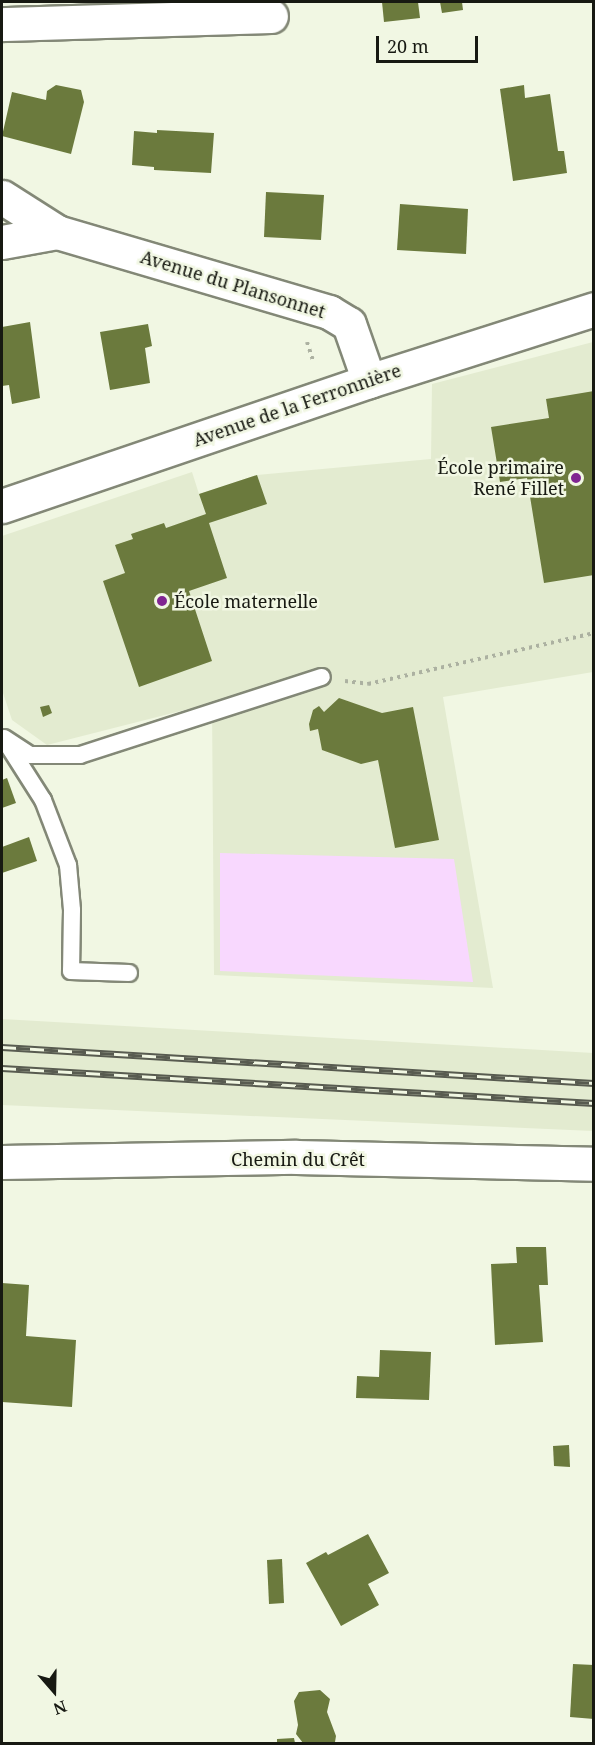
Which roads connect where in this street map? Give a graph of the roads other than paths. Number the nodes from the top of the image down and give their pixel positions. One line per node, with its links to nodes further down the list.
1 (271, 16): 2 (street)
2 (2, 24)
3 (2, 197): 4 (street, Avenue du Plansonnet)
4 (57, 231): 5 (street, Avenue du Plansonnet); 7 (street, Avenue du Plansonnet)
5 (2, 242)
6 (594, 309): 7 (street, Avenue de la Ferronnière)
7 (369, 381): 8 (street, Avenue de la Ferronnière)
8 (2, 506)
9 (322, 677): 10 (lane)
10 (3, 735): 11 (lane)
11 (129, 973)
12 (2, 1162): 13 (street, Chemin du Crêt)
13 (594, 1164)

